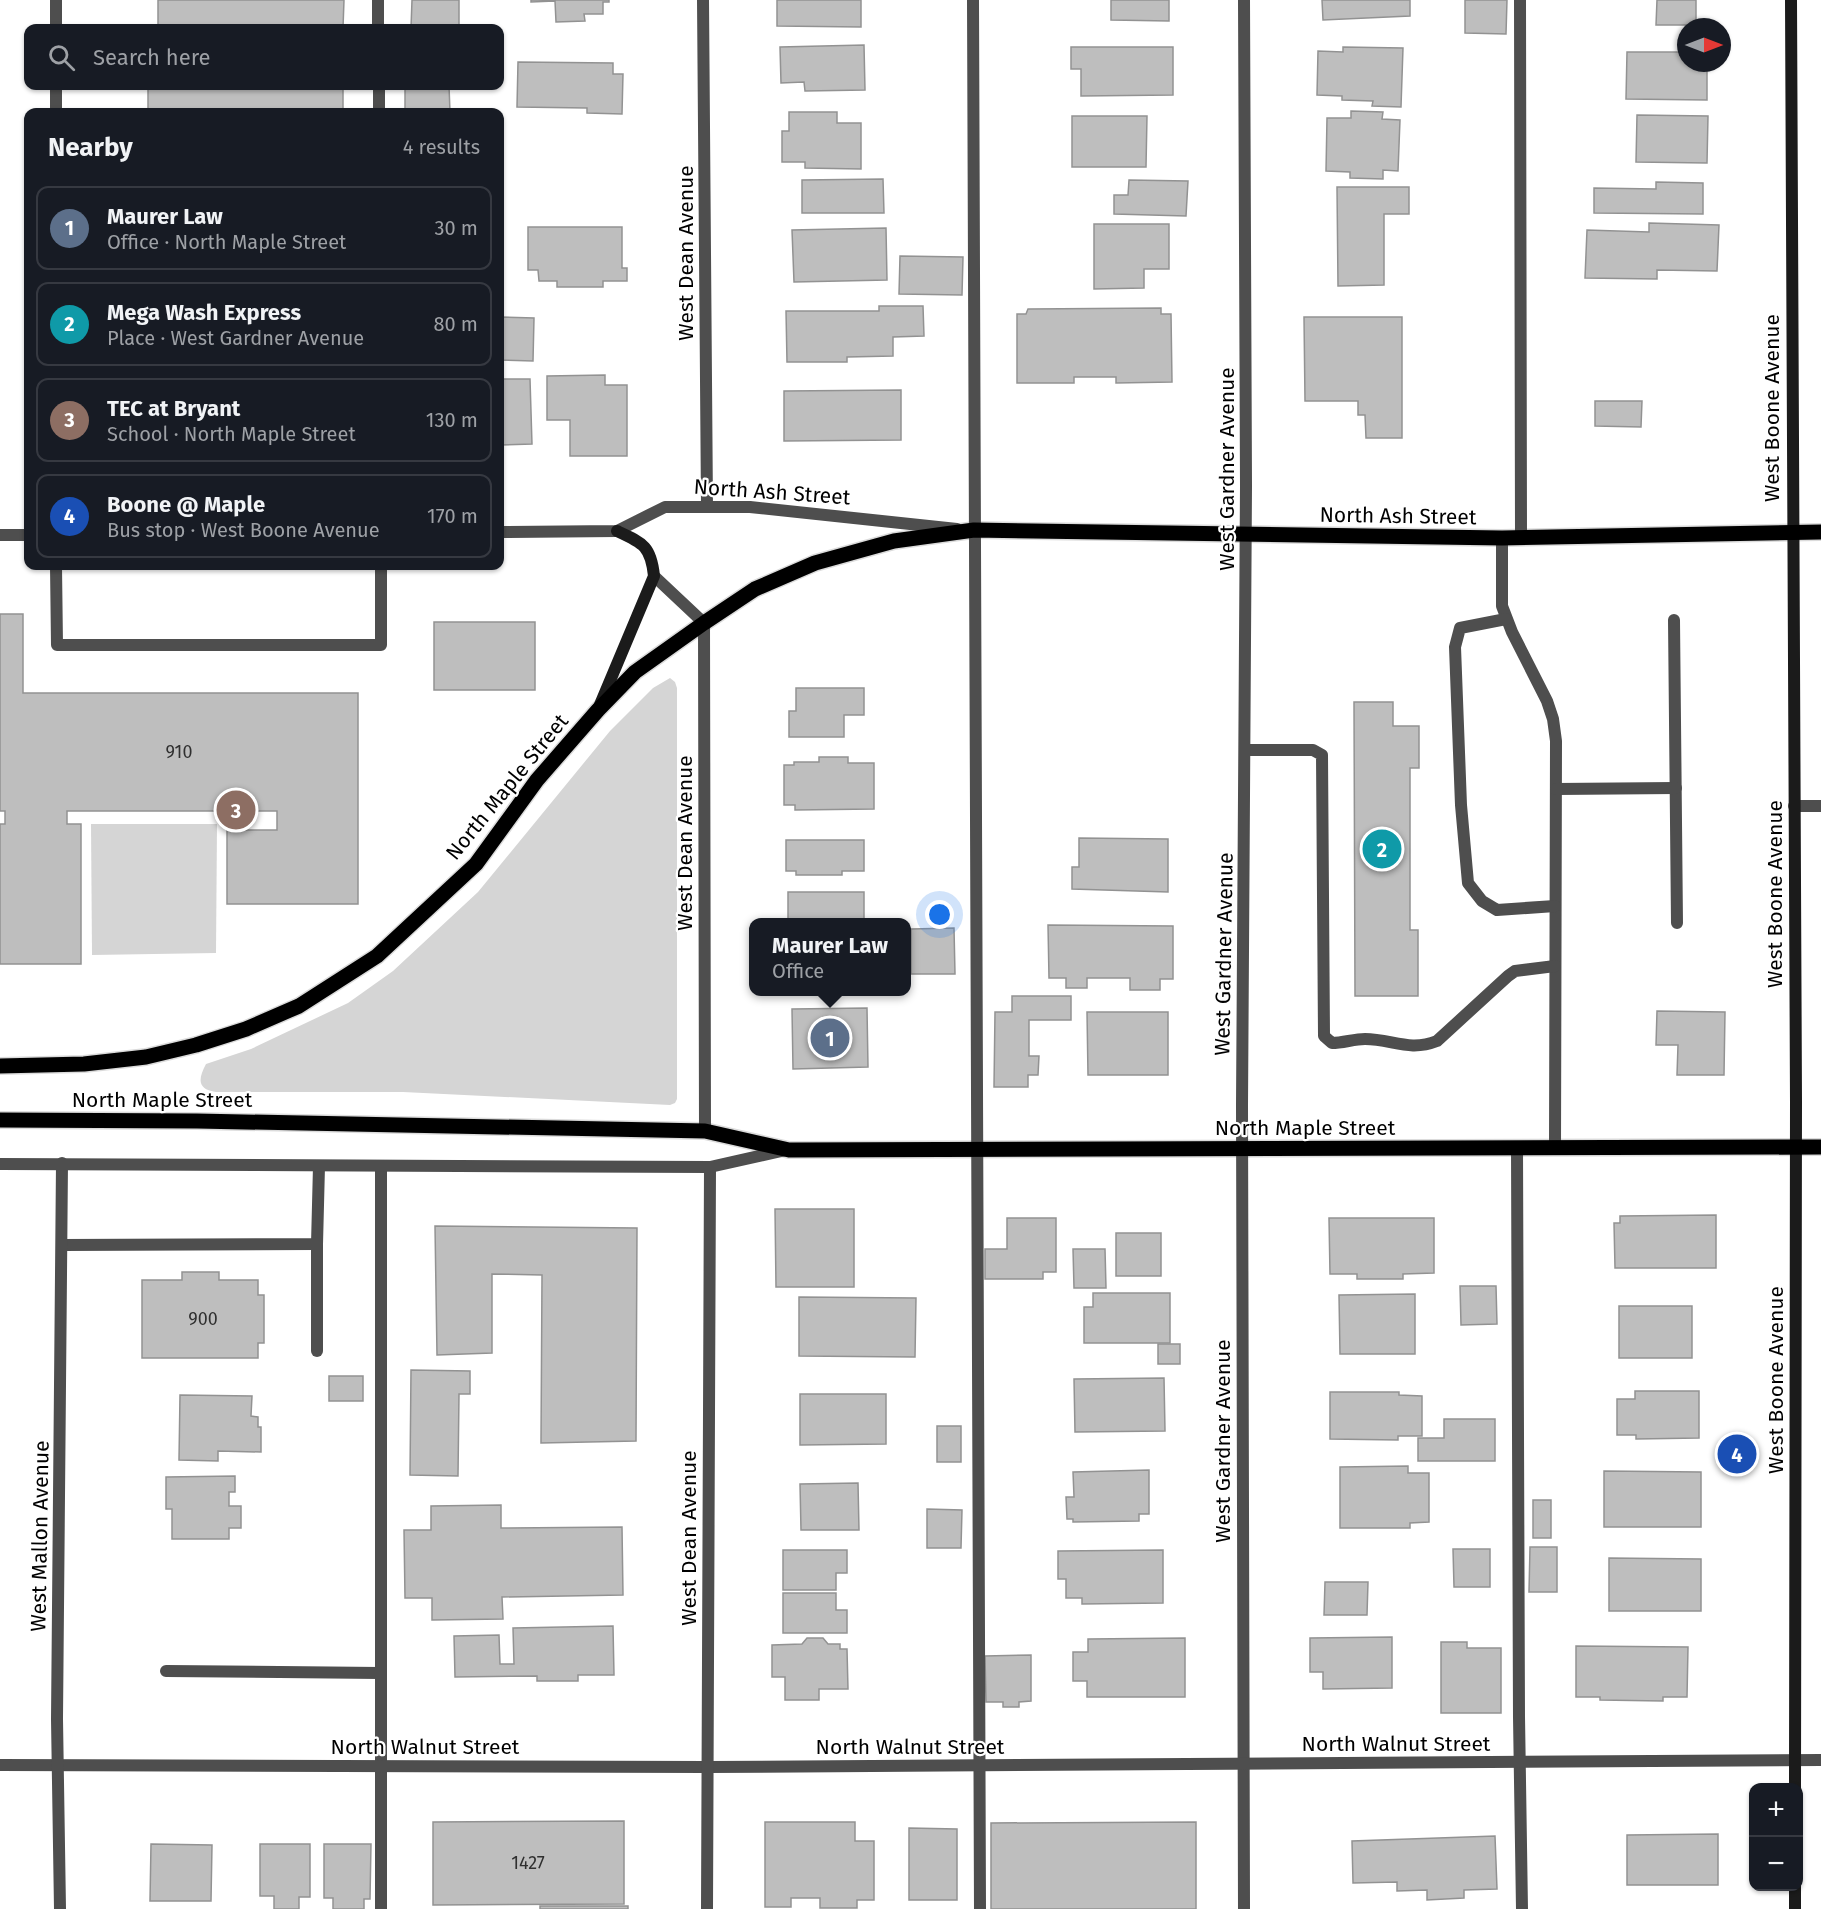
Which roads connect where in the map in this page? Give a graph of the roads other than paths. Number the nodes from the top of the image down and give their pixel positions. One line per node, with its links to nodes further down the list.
1 (56, 0): 8 (street)
2 (378, 0): 9 (street)
3 (703, 0): 14 (street, West Dean Avenue)
4 (973, 0): 15 (street)
5 (1244, 0): 22 (street, West Gardner Avenue)
6 (1520, 0): 23 (street)
7 (1791, 0): 18 (main road, West Boone Avenue)
8 (56, 24)
9 (378, 24)
10 (56, 90): 12 (street)
11 (379, 90): 13 (street)
12 (56, 108)
13 (379, 108)
14 (707, 507): 15 (street, North Ash Street); 16 (street, North Ash Street)
15 (974, 530): 22 (main road, North Ash Street); 30 (main road, North Ash Street); 44 (street)
16 (617, 531): 17 (street, North Ash Street); 27 (main road)
17 (504, 532)
18 (1792, 532): 19 (main road, North Ash Street); 23 (main road, North Ash Street); 35 (main road, West Boone Avenue)
19 (1821, 532)
20 (0, 535): 21 (street)
21 (24, 535)
22 (1246, 535): 24 (main road, North Ash Street); 32 (street, West Gardner Avenue)
23 (1521, 537): 24 (main road, North Ash Street)
24 (1502, 538): 28 (street)
25 (56, 570): 26 (street)
26 (381, 570)
27 (654, 576): 30 (street); 31 (main road)
28 (1506, 619): 34 (street); 37 (street)
29 (1674, 620): 33 (street)
30 (704, 623): 31 (main road, North Maple Street); 42 (street, West Dean Avenue)
31 (598, 710): 40 (main road, North Maple Street)
32 (1245, 750): 39 (street); 49 (street, West Gardner Avenue)
33 (1676, 788): 34 (street); 38 (street)
34 (1556, 789): 37 (street)
35 (1794, 806): 36 (street); 46 (main road, West Boone Avenue)
36 (1821, 806)
37 (1556, 906): 39 (street)
38 (1677, 923)
39 (1556, 966): 47 (street)
40 (0, 1066)
41 (0, 1120): 42 (main road, North Maple Street)
42 (705, 1131): 48 (main road, North Maple Street)
43 (1821, 1147): 46 (main road, North Maple Street)
44 (977, 1148): 48 (main road, North Maple Street); 49 (main road, North Maple Street); 67 (street)
45 (1517, 1148): 47 (main road, North Maple Street); 49 (main road, North Maple Street); 62 (street)
46 (1796, 1148): 47 (main road, North Maple Street); 60 (main road, West Boone Avenue)
47 (1556, 1149)
48 (789, 1150): 54 (street, North Maple Street)
49 (1242, 1150): 64 (street, West Gardner Avenue)
50 (62, 1163): 51 (street, North Maple Street); 52 (street, North Maple Street); 56 (street, West Mallon Avenue)
51 (0, 1164)
52 (320, 1166): 53 (street, North Maple Street); 55 (street)
53 (381, 1167): 54 (street, North Maple Street); 59 (street)
54 (710, 1167): 68 (street, West Dean Avenue)
55 (317, 1244): 56 (street); 57 (street)
56 (62, 1245): 63 (street, West Mallon Avenue)
57 (317, 1351)
58 (166, 1671): 59 (street)
59 (380, 1673): 66 (street)
60 (1795, 1760): 61 (street, North Walnut Street); 62 (street, North Walnut Street); 69 (main road, West Boone Avenue)
61 (1821, 1760)
62 (1519, 1762): 64 (street, North Walnut Street); 76 (street)
63 (57, 1764): 65 (street, North Walnut Street); 66 (street, North Walnut Street); 71 (street, West Mallon Avenue)
64 (1244, 1764): 67 (street, North Walnut Street); 75 (street, West Gardner Avenue)
65 (0, 1765)
66 (380, 1766): 68 (street, North Walnut Street); 72 (street)
67 (979, 1766): 68 (street, North Walnut Street); 74 (street)
68 (707, 1767): 73 (street, West Dean Avenue)
69 (1795, 1783)
70 (1795, 1891): 77 (main road)
71 (60, 1909)
72 (381, 1909)
73 (707, 1909)
74 (980, 1909)
75 (1244, 1909)
76 (1522, 1909)
77 (1795, 1909)

